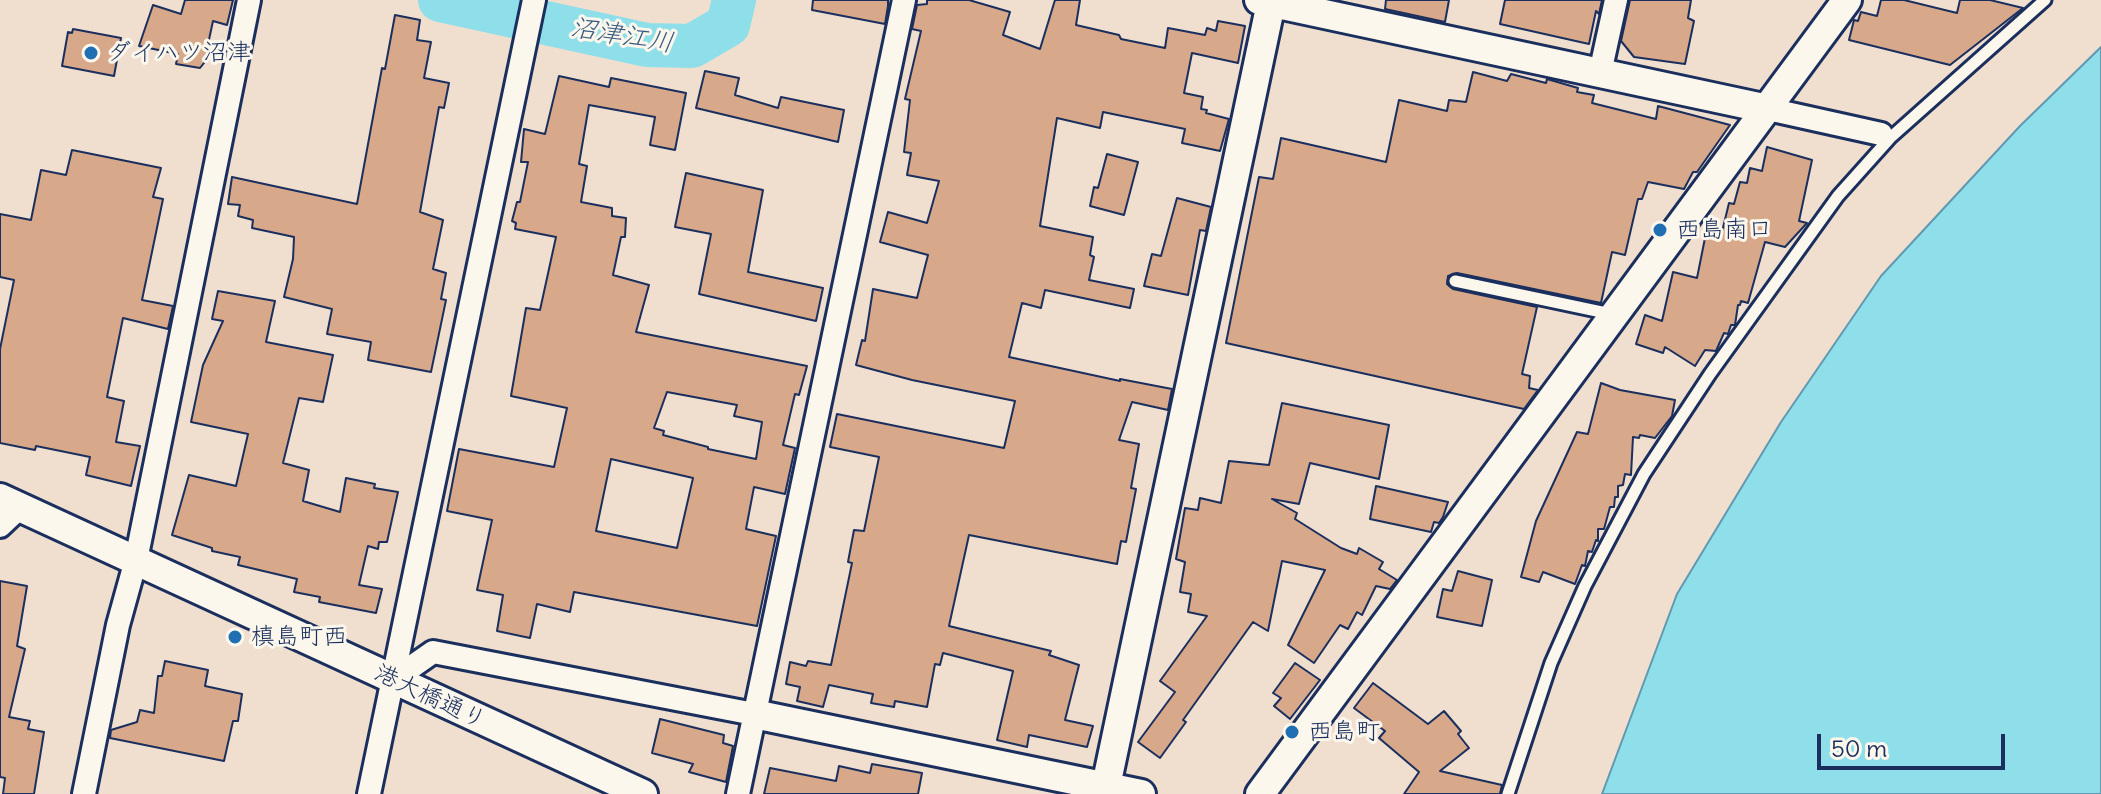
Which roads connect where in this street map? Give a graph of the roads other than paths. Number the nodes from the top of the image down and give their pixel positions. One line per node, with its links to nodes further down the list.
1 (249, 0): 14 (street)
2 (534, 0): 15 (street)
3 (904, 0): 16 (street)
4 (1616, 0): 8 (street)
5 (1847, 0): 9 (street)
6 (2045, 0): 10 (lane)
7 (1267, 1): 8 (street); 17 (street)
8 (1600, 73): 9 (street)
9 (1768, 109): 10 (street); 12 (street)
10 (1885, 136): 24 (lane)
11 (1455, 281): 12 (lane)
12 (1617, 315): 23 (street)
13 (6, 511): 14 (street, 港大橋通り)
14 (136, 560): 15 (street, 港大橋通り); 18 (street)
15 (393, 680): 16 (street); 19 (street); 20 (street, 港大橋通り)
16 (754, 714): 17 (street); 21 (street)
17 (1106, 786): 22 (street)
18 (84, 794)
19 (369, 794)
20 (643, 794)
21 (738, 794)
22 (1141, 794)
23 (1260, 794)
24 (1508, 794)

